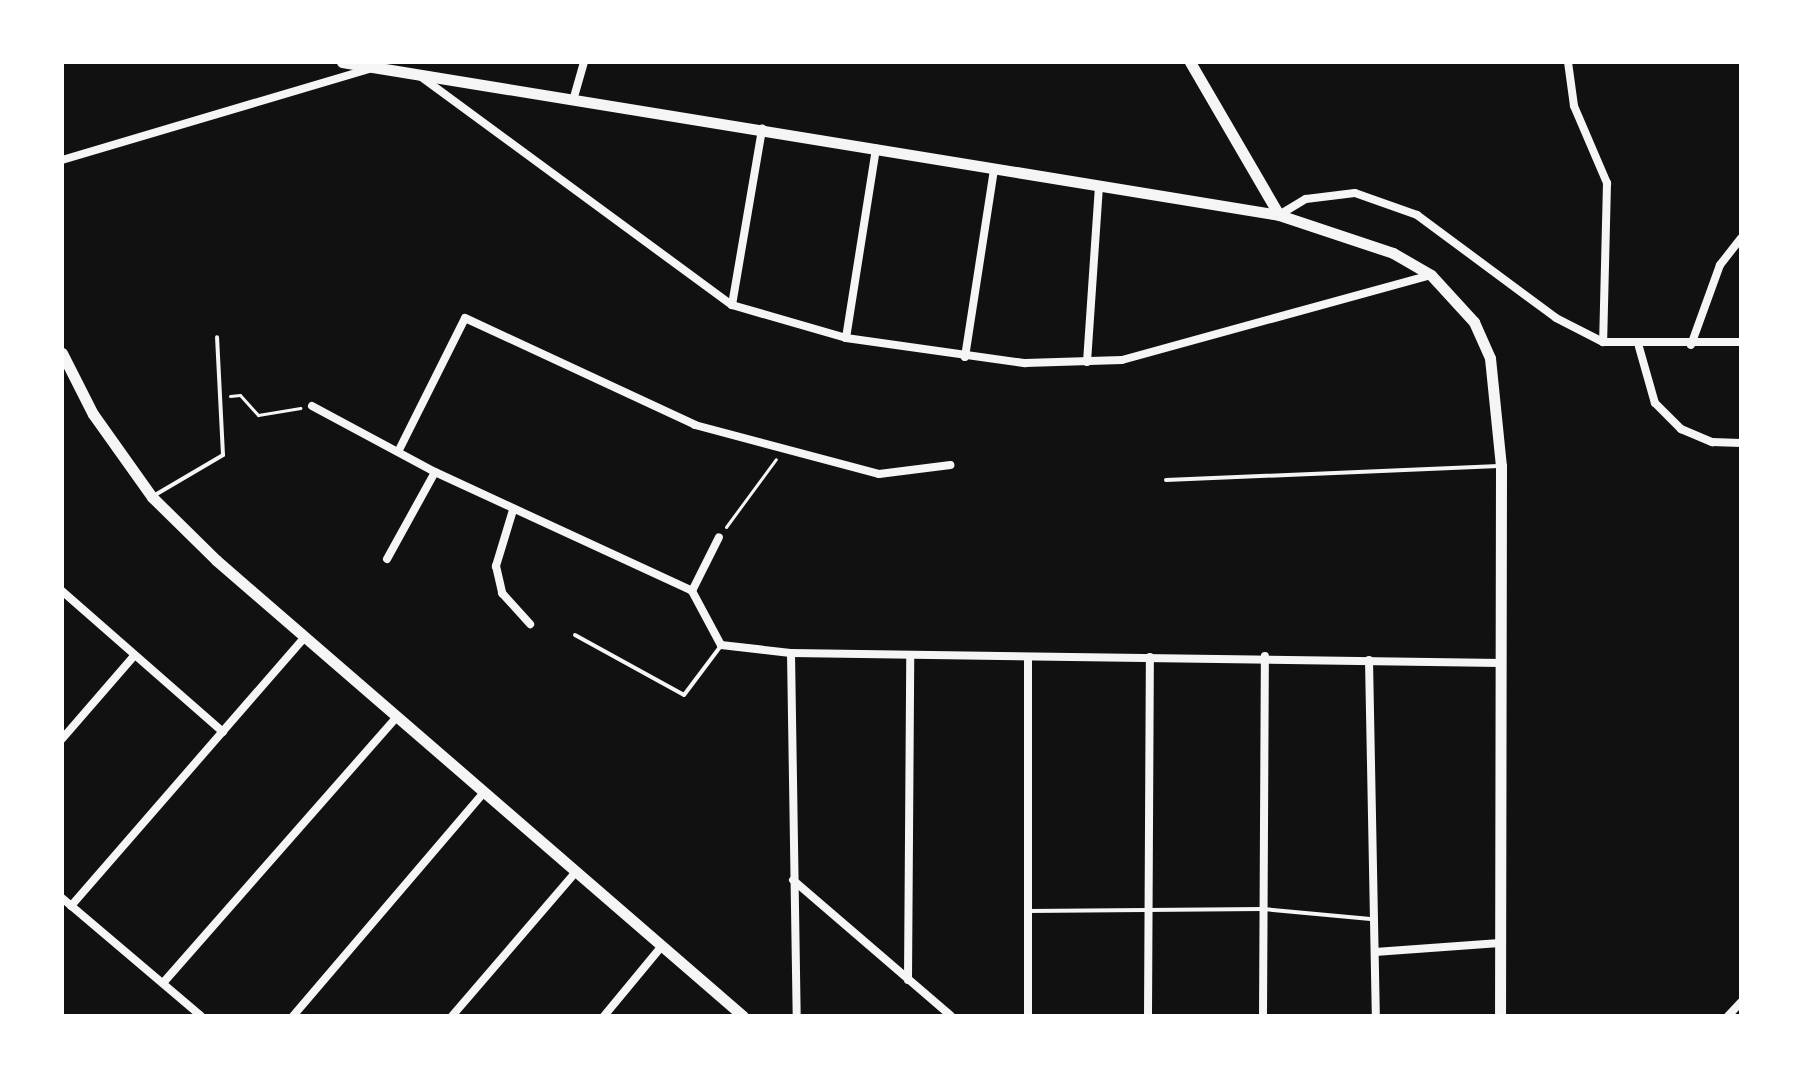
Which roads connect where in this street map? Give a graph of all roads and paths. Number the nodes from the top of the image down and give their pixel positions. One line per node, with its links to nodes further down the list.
1 (342, 62): 5 (street)
2 (584, 62): 7 (street)
3 (1190, 62): 13 (street)
4 (1568, 62): 19 (street)
5 (373, 68): 6 (street); 10 (street)
6 (420, 76): 7 (street); 16 (street)
7 (574, 97): 8 (street)
8 (762, 129): 9 (street); 16 (street)
9 (876, 148): 11 (street); 18 (street)
10 (62, 160)
11 (994, 169): 12 (street); 24 (street)
12 (1099, 187): 13 (street); 25 (street)
13 (1279, 215): 15 (street); 19 (street)
14 (1741, 238): 21 (street)
15 (1431, 275): 25 (street); 32 (street)
16 (732, 305): 18 (street)
17 (217, 337): 26 (lane)
18 (846, 338): 24 (street)
19 (1603, 342): 22 (street)
20 (1741, 342): 21 (street)
21 (1691, 345): 22 (street)
22 (1639, 347): 28 (street)
23 (62, 353): 35 (street)
24 (965, 357): 25 (street)
25 (1087, 362)
26 (220, 397): 27 (path); 35 (lane)
27 (312, 406): 29 (street)
28 (1741, 443)
29 (400, 448): 30 (street); 33 (street)
30 (784, 448): 31 (street); 37 (path)
31 (950, 465)
32 (1501, 466): 34 (lane); 52 (street)
33 (435, 472): 36 (street); 38 (street)
34 (1166, 480)
35 (152, 497): 43 (street)
36 (513, 510): 40 (street); 41 (street)
37 (719, 537): 40 (street)
38 (387, 559)
39 (62, 591): 47 (street)
40 (692, 591): 44 (street)
41 (530, 624)
42 (575, 635): 44 (lane)
43 (305, 637): 53 (street); 54 (street)
44 (721, 645): 45 (street)
45 (791, 653): 46 (street); 58 (street)
46 (910, 655): 49 (street); 68 (street)
47 (134, 656): 54 (street); 55 (street)
48 (1265, 656): 50 (street); 51 (street); 61 (street)
49 (1028, 657): 50 (street); 63 (street)
50 (1150, 657): 62 (street)
51 (1369, 660): 52 (street); 64 (street)
52 (1501, 663): 65 (street)
53 (397, 717): 56 (street); 69 (street)
54 (223, 732): 60 (street)
55 (62, 739)
56 (484, 792): 57 (street); 72 (street)
57 (576, 872): 66 (street); 73 (street)
58 (793, 880): 68 (street); 76 (street)
59 (62, 898): 60 (street)
60 (71, 906): 69 (street)
61 (1263, 909): 62 (lane); 64 (lane); 80 (street)
62 (1149, 910): 63 (lane); 79 (street)
63 (1028, 911): 78 (street)
64 (1371, 919): 67 (street)
65 (1500, 943): 67 (street); 82 (street)
66 (662, 946): 74 (street); 75 (street)
67 (1375, 952): 81 (street)
68 (908, 980): 77 (street)
69 (163, 983): 71 (street)
70 (1741, 1002): 83 (street)
71 (201, 1016)
72 (293, 1016)
73 (452, 1016)
74 (604, 1016)
75 (743, 1016)
76 (797, 1016)
77 (951, 1016)
78 (1028, 1016)
79 (1148, 1016)
80 (1263, 1016)
81 (1376, 1016)
82 (1500, 1016)
83 (1728, 1016)

